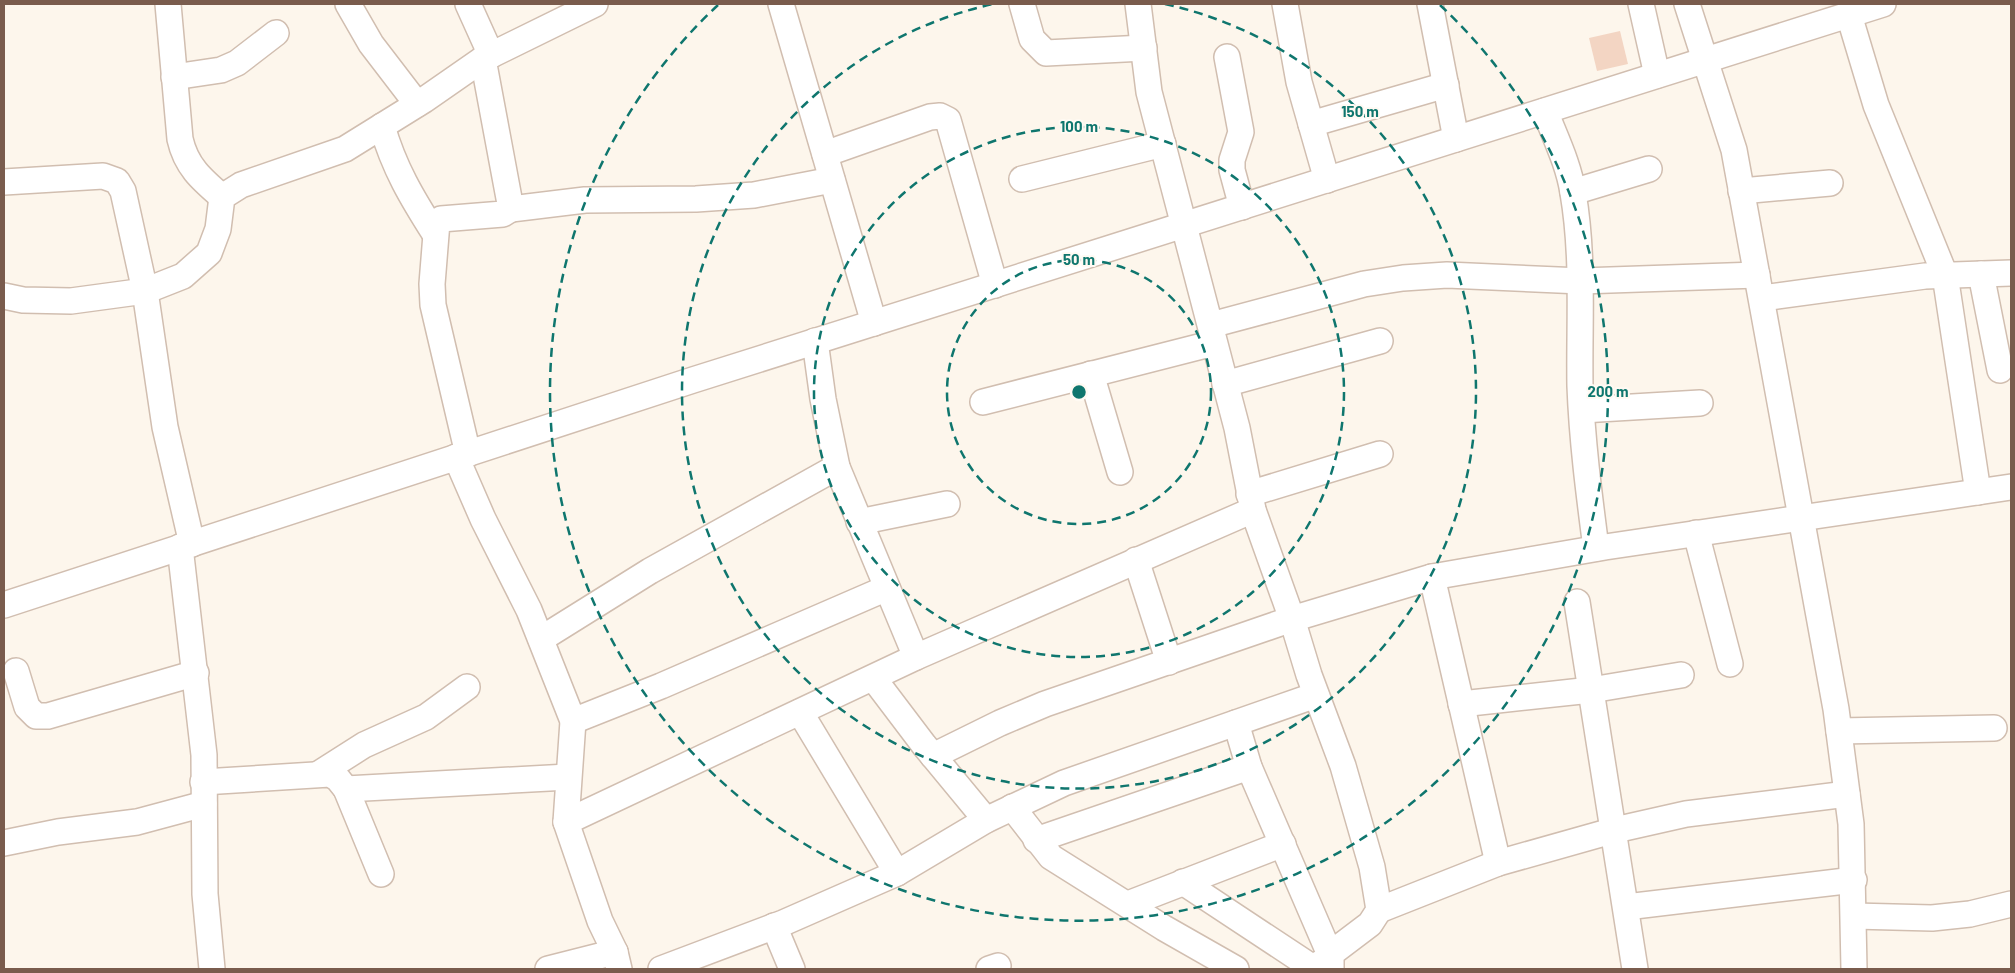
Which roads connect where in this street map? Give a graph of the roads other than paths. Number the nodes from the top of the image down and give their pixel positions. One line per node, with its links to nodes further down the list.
1 (168, 4): 20 (street)
2 (348, 4): 22 (street)
3 (468, 4): 16 (street)
4 (595, 4): 16 (street)
5 (781, 4): 28 (street)
6 (1022, 4): 15 (street)
7 (1138, 4): 15 (street)
8 (1285, 4): 24 (street)
9 (1430, 4): 21 (street)
10 (1641, 4): 19 (street)
11 (1687, 4): 18 (street)
12 (1883, 4): 13 (street)
13 (1849, 15): 18 (street); 44 (street)
14 (276, 33): 20 (street)
15 (1144, 48): 27 (street)
16 (487, 57): 22 (street); 39 (street)
17 (1227, 57): 38 (street)
18 (1705, 60): 19 (street); 35 (street)
19 (1657, 75): 23 (street)
20 (174, 77): 37 (street)
21 (1446, 85): 24 (street); 26 (street)
22 (418, 104): 25 (street)
23 (1545, 111): 26 (street); 36 (street)
24 (1311, 124): 32 (street)
25 (382, 126): 37 (street); 41 (street)
26 (1456, 139): 32 (street)
27 (1163, 144): 30 (street); 40 (street)
28 (825, 154): 31 (street); 46 (street)
29 (1649, 169): 36 (street)
30 (1022, 179)
31 (832, 180): 39 (street); 50 (street)
32 (1328, 180): 38 (street)
33 (4, 182): 48 (street)
34 (1830, 183): 35 (street)
35 (1741, 191): 47 (street)
36 (1573, 192): 45 (street)
37 (222, 197): 48 (street)
38 (1242, 207): 40 (street)
39 (510, 209): 41 (street)
40 (1184, 225): 46 (street); 51 (street)
41 (435, 234): 61 (street)
42 (2011, 273): 43 (street)
43 (1981, 274): 44 (street); 54 (street)
44 (1945, 275): 47 (street); 65 (street)
45 (1581, 281): 47 (street); 51 (street); 59 (street)
46 (995, 285): 50 (street)
47 (1760, 287): 68 (street)
48 (145, 291): 49 (street); 71 (street)
49 (4, 296)
50 (874, 323): 53 (street)
51 (1212, 334): 55 (street); 56 (street)
52 (1380, 341): 56 (street)
53 (815, 342): 61 (street); 62 (street)
54 (2000, 370)
55 (1091, 374): 57 (street); 63 (street)
56 (1225, 384): 66 (street)
57 (983, 402)
58 (1700, 403): 59 (street)
59 (1582, 410): 72 (street)
60 (1380, 454): 66 (street)
61 (462, 455): 71 (street); 79 (street)
62 (837, 467): 69 (street); 79 (street)
63 (1120, 472)
64 (2011, 487): 65 (street)
65 (1978, 492): 68 (street)
66 (1251, 502): 73 (street); 78 (street)
67 (947, 504): 69 (street)
68 (1803, 517): 70 (street); 95 (street)
69 (859, 522): 75 (street)
70 (1696, 533): 72 (street); 82 (street)
71 (186, 546): 77 (street); 84 (street)
72 (1596, 548): 74 (street)
73 (1136, 560): 80 (street); 81 (street)
74 (1432, 577): 78 (street); 90 (street)
75 (887, 588): 80 (street); 92 (street)
76 (1578, 602): 88 (street)
77 (4, 605)
78 (1292, 619): 81 (street); 89 (street)
79 (541, 639): 92 (street)
80 (916, 657): 86 (street)
81 (1169, 662): 96 (street)
82 (1730, 664)
83 (16, 671): 84 (street)
84 (196, 673): 101 (street)
85 (1680, 675): 88 (street)
86 (874, 678): 91 (street); 96 (street)
87 (467, 687): 98 (street)
88 (1591, 690): 90 (street); 106 (street)
89 (1316, 696): 93 (street); 118 (street)
90 (1461, 704): 110 (street)
91 (800, 712): 105 (street); 111 (street)
92 (573, 721): 99 (street)
93 (1236, 723): 97 (street); 103 (street)
94 (1994, 728): 95 (street)
95 (1839, 731): 102 (street)
96 (933, 756): 104 (street)
97 (1249, 767): 107 (street); 109 (street)
98 (320, 773): 100 (street); 101 (street)
99 (568, 777): 100 (street); 105 (street)
100 (346, 789): 112 (street)
101 (203, 793): 108 (street); 123 (street)
102 (1847, 794): 106 (street); 113 (street)
103 (1012, 807): 104 (street); 107 (street)
104 (986, 820): 111 (street)
105 (566, 822): 121 (street)
106 (1615, 830): 110 (street); 117 (street)
107 (1036, 840): 115 (street)
108 (4, 842)
109 (1283, 844): 114 (street); 122 (street)
110 (1498, 862): 118 (street)
111 (897, 873): 120 (street)
112 (381, 874)
113 (1854, 880): 117 (street); 119 (street)
114 (1183, 882): 115 (street); 122 (street)
115 (1128, 904): 127 (street)
116 (2011, 904): 119 (street)
117 (1626, 907): 128 (street)
118 (1379, 910): 122 (street)
119 (1854, 916): 129 (street)
120 (774, 926): 125 (street); 126 (street)
121 (618, 960): 124 (street)
122 (1321, 966)
123 (212, 969)
124 (548, 969)
125 (661, 969)
126 (792, 969)
127 (1236, 969)
128 (1635, 969)
129 (1854, 969)

